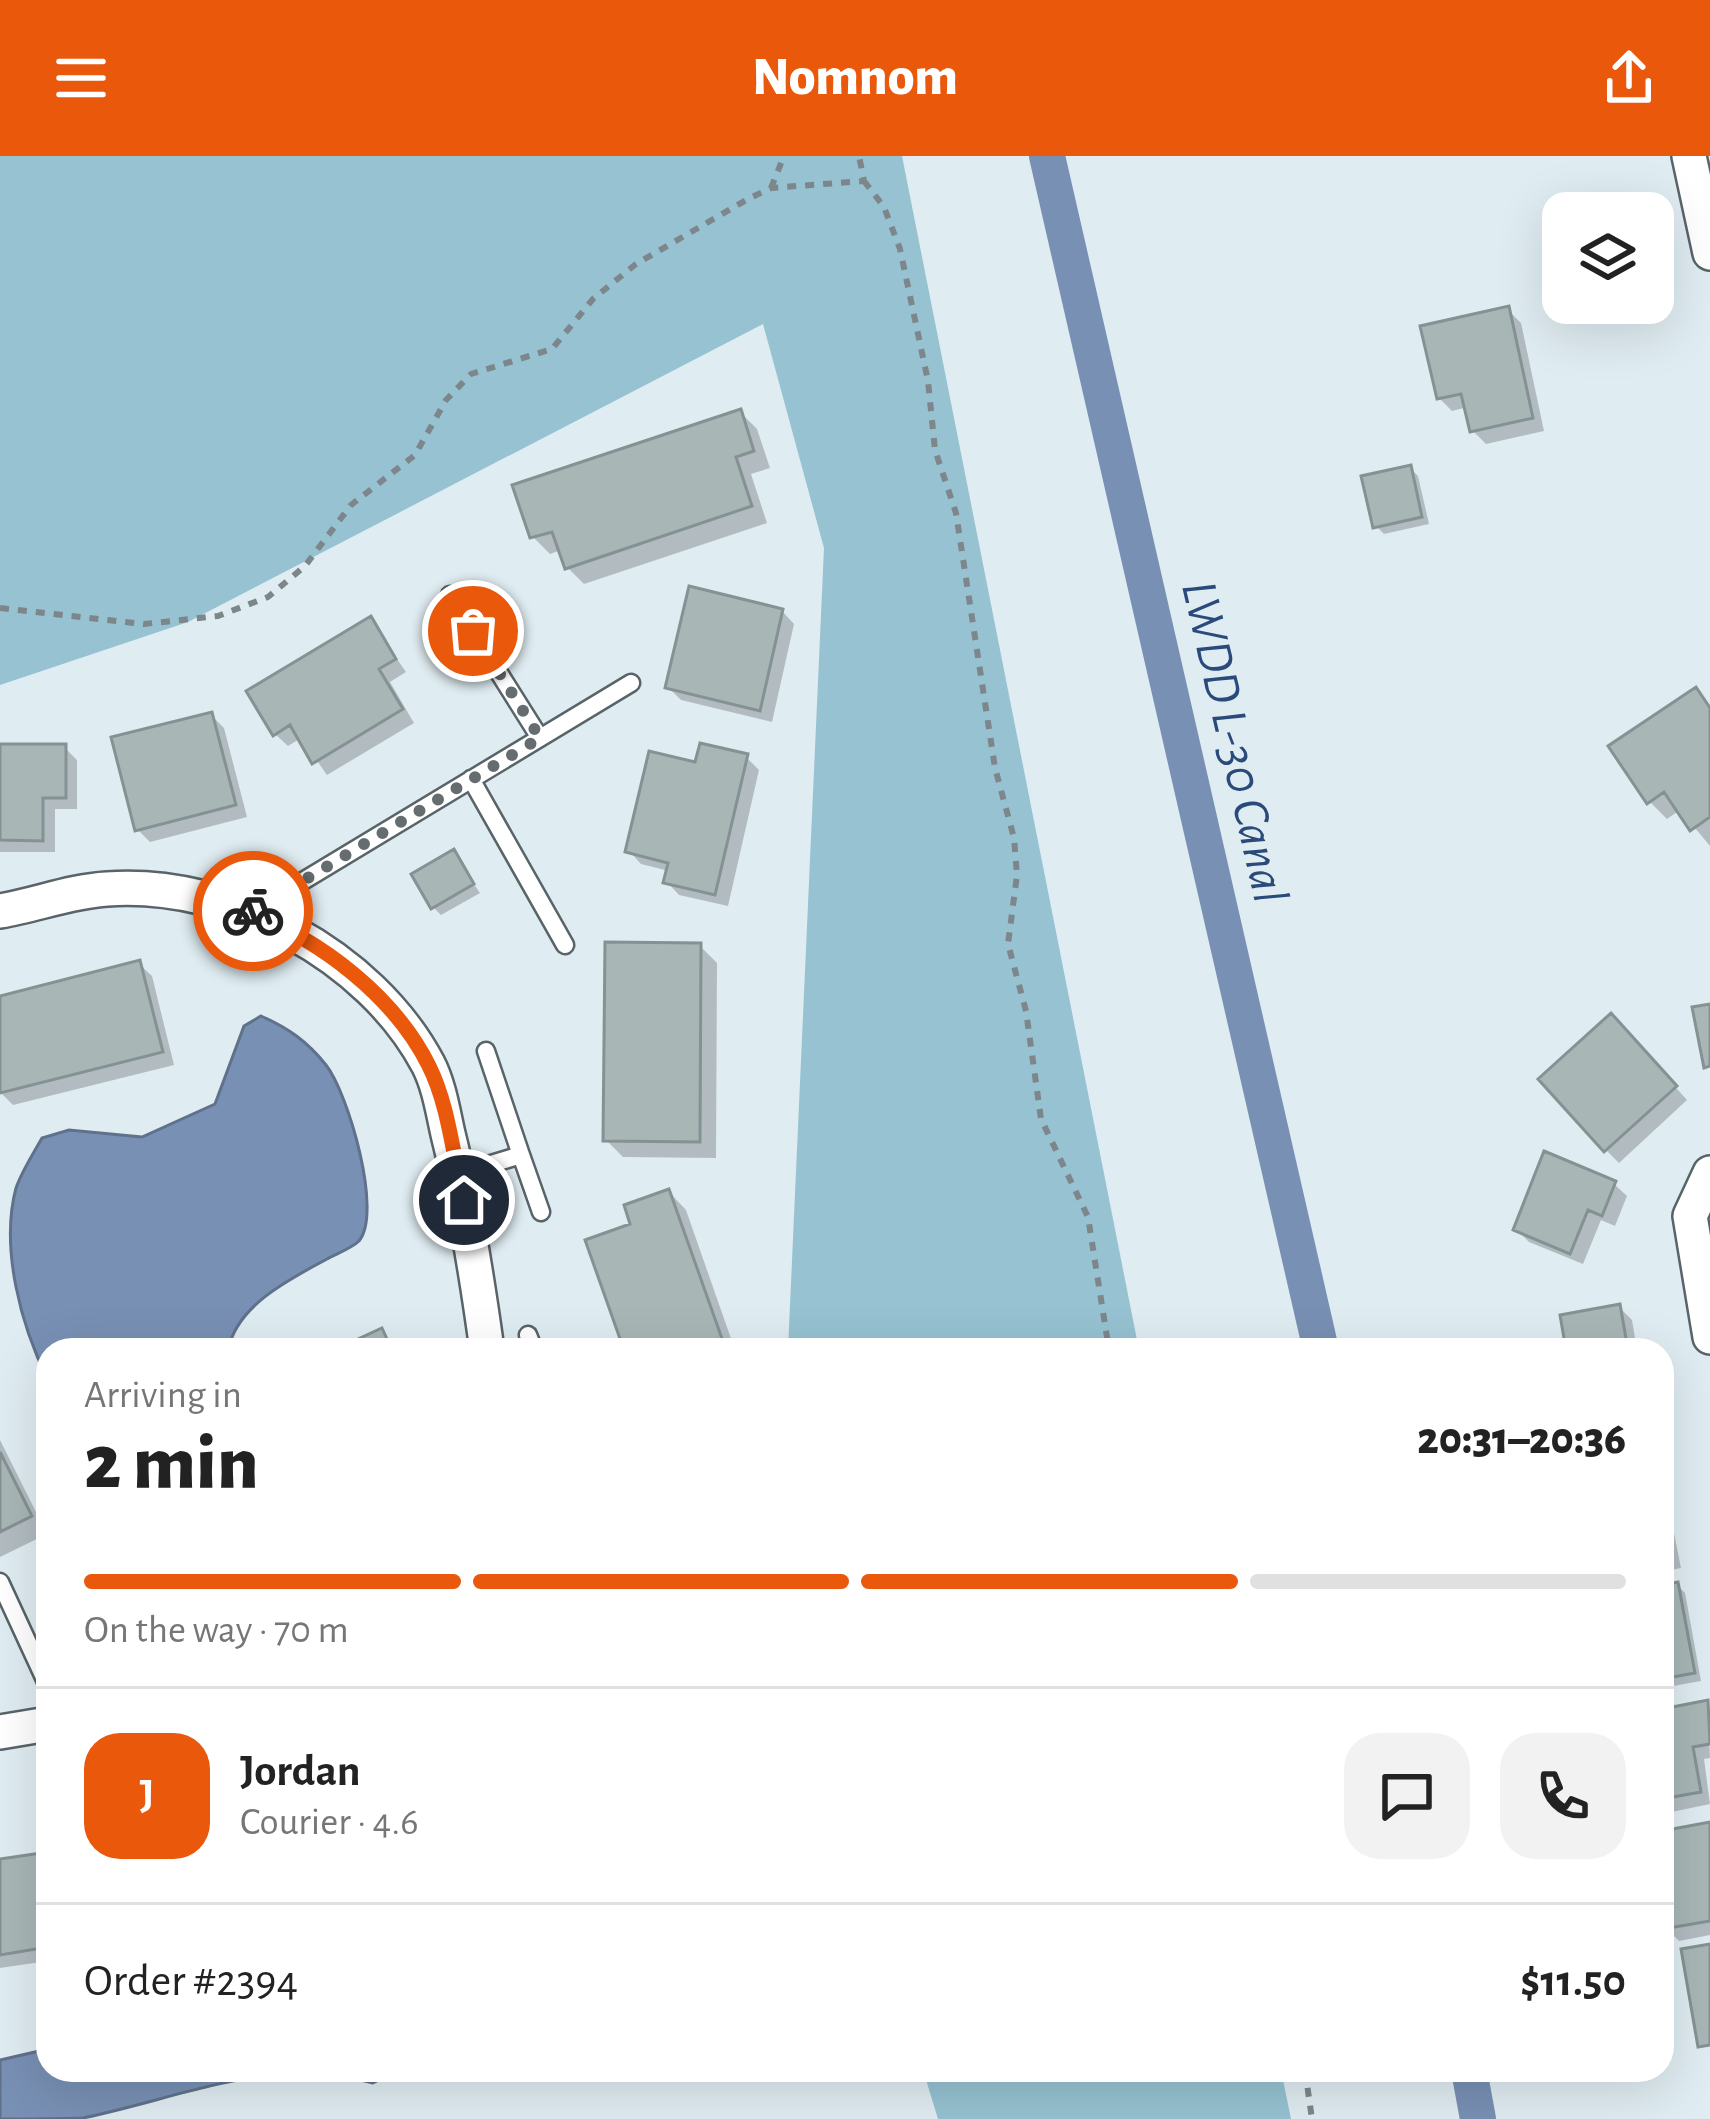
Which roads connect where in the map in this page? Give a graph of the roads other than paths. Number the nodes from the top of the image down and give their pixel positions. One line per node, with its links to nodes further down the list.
1 (1689, 156): 2 (street)
2 (1710, 253)
3 (450, 595): 5 (lane)
4 (631, 683): 5 (lane)
5 (540, 738): 6 (lane)
6 (472, 779): 8 (lane); 9 (lane)
7 (0, 911): 8 (street)
8 (249, 913): 13 (street)
9 (565, 945)
10 (486, 1051): 11 (lane)
11 (520, 1155): 13 (lane); 14 (lane)
12 (1710, 1172): 15 (street)
13 (458, 1174): 16 (street)
14 (541, 1212)
15 (1710, 1337)
16 (485, 1338)
17 (0, 1582): 18 (lane)
18 (36, 1659)
19 (36, 1726): 20 (street)
20 (0, 1732)

